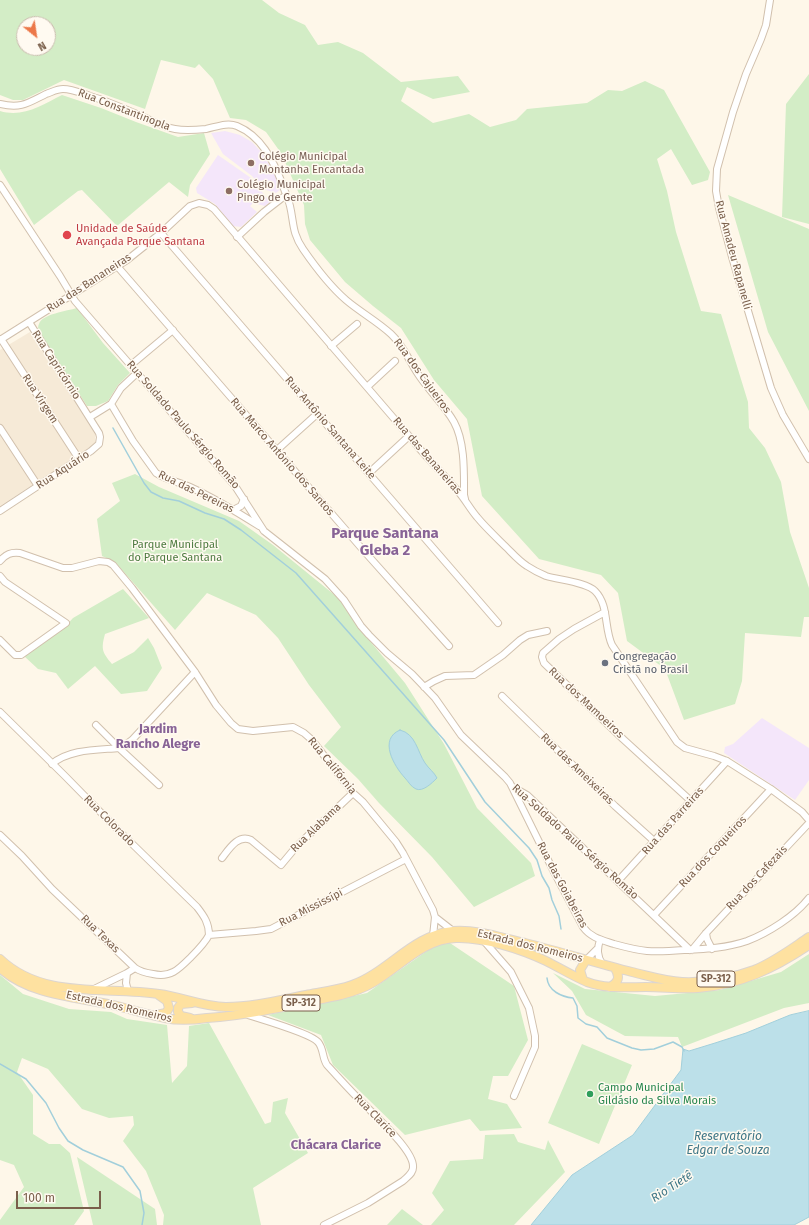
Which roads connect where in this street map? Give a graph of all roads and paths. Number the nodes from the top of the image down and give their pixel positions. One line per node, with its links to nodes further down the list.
1 (770, 0): 25 (street, Rua Amadeu Rapanelli)
2 (0, 104): 4 (street, Rua Constantinopla)
3 (0, 185): 8 (street, Rua Soldado Paulo Sérgio Romão)
4 (286, 195): 6 (street); 29 (street, Rua dos Cajueiros)
5 (161, 233): 6 (street, Rua das Bananeiras); 7 (street, Rua das Bananeiras); 19 (street, Rua Antônio Santana Leite)
6 (237, 237): 13 (street, Rua das Bananeiras)
7 (117, 266): 8 (street, Rua das Bananeiras); 11 (street, Rua Marco Antônio dos Santos)
8 (71, 295): 9 (street, Rua das Bananeiras); 15 (street, Rua Soldado Paulo Sérgio Romão)
9 (28, 322): 12 (street, Rua Capricórnio); 20 (street, Rua Capricórnio)
10 (357, 324): 13 (street)
11 (172, 330): 15 (street); 23 (street, Rua Marco Antônio dos Santos)
12 (1, 340): 24 (street, Rua Virgem)
13 (331, 346): 17 (street, Rua das Bananeiras)
14 (395, 361): 17 (street)
15 (131, 365): 16 (street, Rua Soldado Paulo Sérgio Romão)
16 (137, 373): 18 (street); 28 (street, Rua Soldado Paulo Sérgio Romão)
17 (367, 387): 22 (street, Rua das Bananeiras)
18 (111, 404): 20 (street); 30 (street, Rua das Pereiras)
19 (317, 414): 23 (street); 26 (street, Rua Antônio Santana Leite)
20 (90, 417): 24 (street, Rua Aquário)
21 (0, 428): 27 (street)
22 (409, 436): 26 (street); 29 (street, Rua das Bananeiras)
23 (277, 450): 39 (street, Rua Marco Antônio dos Santos)
24 (79, 459): 27 (street, Rua Aquário)
25 (809, 459)
26 (369, 473): 36 (street, Rua Antônio Santana Leite)
27 (38, 486): 31 (street, Rua Aquário)
28 (244, 499): 30 (street); 32 (street, Rua Soldado Paulo Sérgio Romão)
29 (466, 501): 35 (street, Rua das Bananeiras)
30 (233, 510): 32 (street, Rua das Pereiras)
31 (0, 511)
32 (260, 527): 41 (street, Rua Soldado Paulo Sérgio Romão)
33 (0, 561): 40 (street, Rua Califórnia)
34 (0, 576): 38 (street)
35 (605, 612): 46 (street, Rua das Bananeiras); 53 (street, Rua dos Mamoeiros)
36 (498, 623)
37 (547, 631): 41 (street)
38 (0, 640)
39 (449, 646)
40 (195, 672): 45 (street); 51 (street, Rua Califórnia)
41 (424, 687): 49 (street, Rua Soldado Paulo Sérgio Romão)
42 (502, 696): 58 (street, Rua das Ameixeiras)
43 (0, 712): 47 (street, Rua Colorado)
44 (96, 725): 45 (street)
45 (119, 748): 47 (street); 48 (street)
46 (727, 761): 50 (street, Rua das Bananeiras); 53 (street, Rua das Parreiras)
47 (52, 764): 67 (street, Rua Colorado)
48 (159, 785)
49 (513, 787): 52 (street, Rua Soldado Paulo Sérgio Romão); 54 (street, Rua das Goiabeiras)
50 (771, 789): 55 (street, Rua das Bananeiras); 63 (street, Rua dos Coqueiros)
51 (353, 792): 59 (street, Rua Alabama); 60 (street, Rua Califórnia)
52 (527, 795): 54 (street); 61 (street, Rua Soldado Paulo Sérgio Romão)
53 (691, 801): 58 (street, Rua das Parreiras)
54 (522, 805): 70 (street, Rua das Goiabeiras)
55 (809, 820)
56 (809, 823): 66 (street, Rua dos Cafezais)
57 (0, 834): 80 (street, Rua Texas)
58 (654, 842): 61 (street, Rua das Parreiras)
59 (222, 858)
60 (406, 859): 64 (street, Rua Califórnia); 67 (street, Rua Mississípi)
61 (618, 881): 63 (street, Rua Soldado Paulo Sérgio Romão)
62 (809, 898): 74 (street)
63 (654, 915): 75 (street, Rua Soldado Paulo Sérgio Romão)
64 (435, 917): 65 (street); 68 (street, Rua Califórnia)
65 (454, 931): 68 (main road, Estrada dos Romeiros / SP-312); 77 (main road, Estrada dos Romeiros / SP-312)
66 (706, 933): 74 (street); 75 (street, Rua dos Cafezais)
67 (209, 935): 80 (street, Rua Texas)
68 (433, 936): 88 (main road, Estrada dos Romeiros / SP-312)
69 (809, 937): 81 (main road, Estrada dos Romeiros / SP-312)
70 (600, 940): 73 (street); 75 (street, Rua das Goiabeiras)
71 (484, 941): 83 (main road, Estrada dos Romeiros / SP-312); 89 (main road, Estrada dos Romeiros / SP-312); 92 (street)
72 (809, 945): 84 (main road, Estrada dos Romeiros / SP-312)
73 (597, 949): 77 (street); 78 (street)
74 (712, 949): 75 (street, Rua das Goiabeiras)
75 (691, 950)
76 (0, 959): 85 (main road, Estrada dos Romeiros / SP-312)
77 (586, 960): 78 (main road, Estrada dos Romeiros / SP-312); 83 (main road)
78 (602, 964): 81 (main road, Estrada dos Romeiros / SP-312)
79 (0, 968): 90 (main road, Estrada dos Romeiros / SP-312)
80 (135, 968): 82 (street)
81 (615, 968): 84 (main road)
82 (127, 973): 85 (street); 86 (street)
83 (583, 980): 84 (main road, Estrada dos Romeiros / SP-312)
84 (610, 987)
85 (92, 990): 86 (main road, Estrada dos Romeiros / SP-312)
86 (128, 991): 87 (main road, Estrada dos Romeiros / SP-312)
87 (157, 993): 88 (main road, Estrada dos Romeiros / SP-312); 90 (main road)
88 (197, 1003): 91 (main road)
89 (245, 1014): 91 (main road, Estrada dos Romeiros / SP-312); 93 (street, Rua Clarice)
90 (153, 1016): 91 (main road, Estrada dos Romeiros / SP-312)
91 (199, 1019)
92 (514, 1096)
93 (324, 1225)

